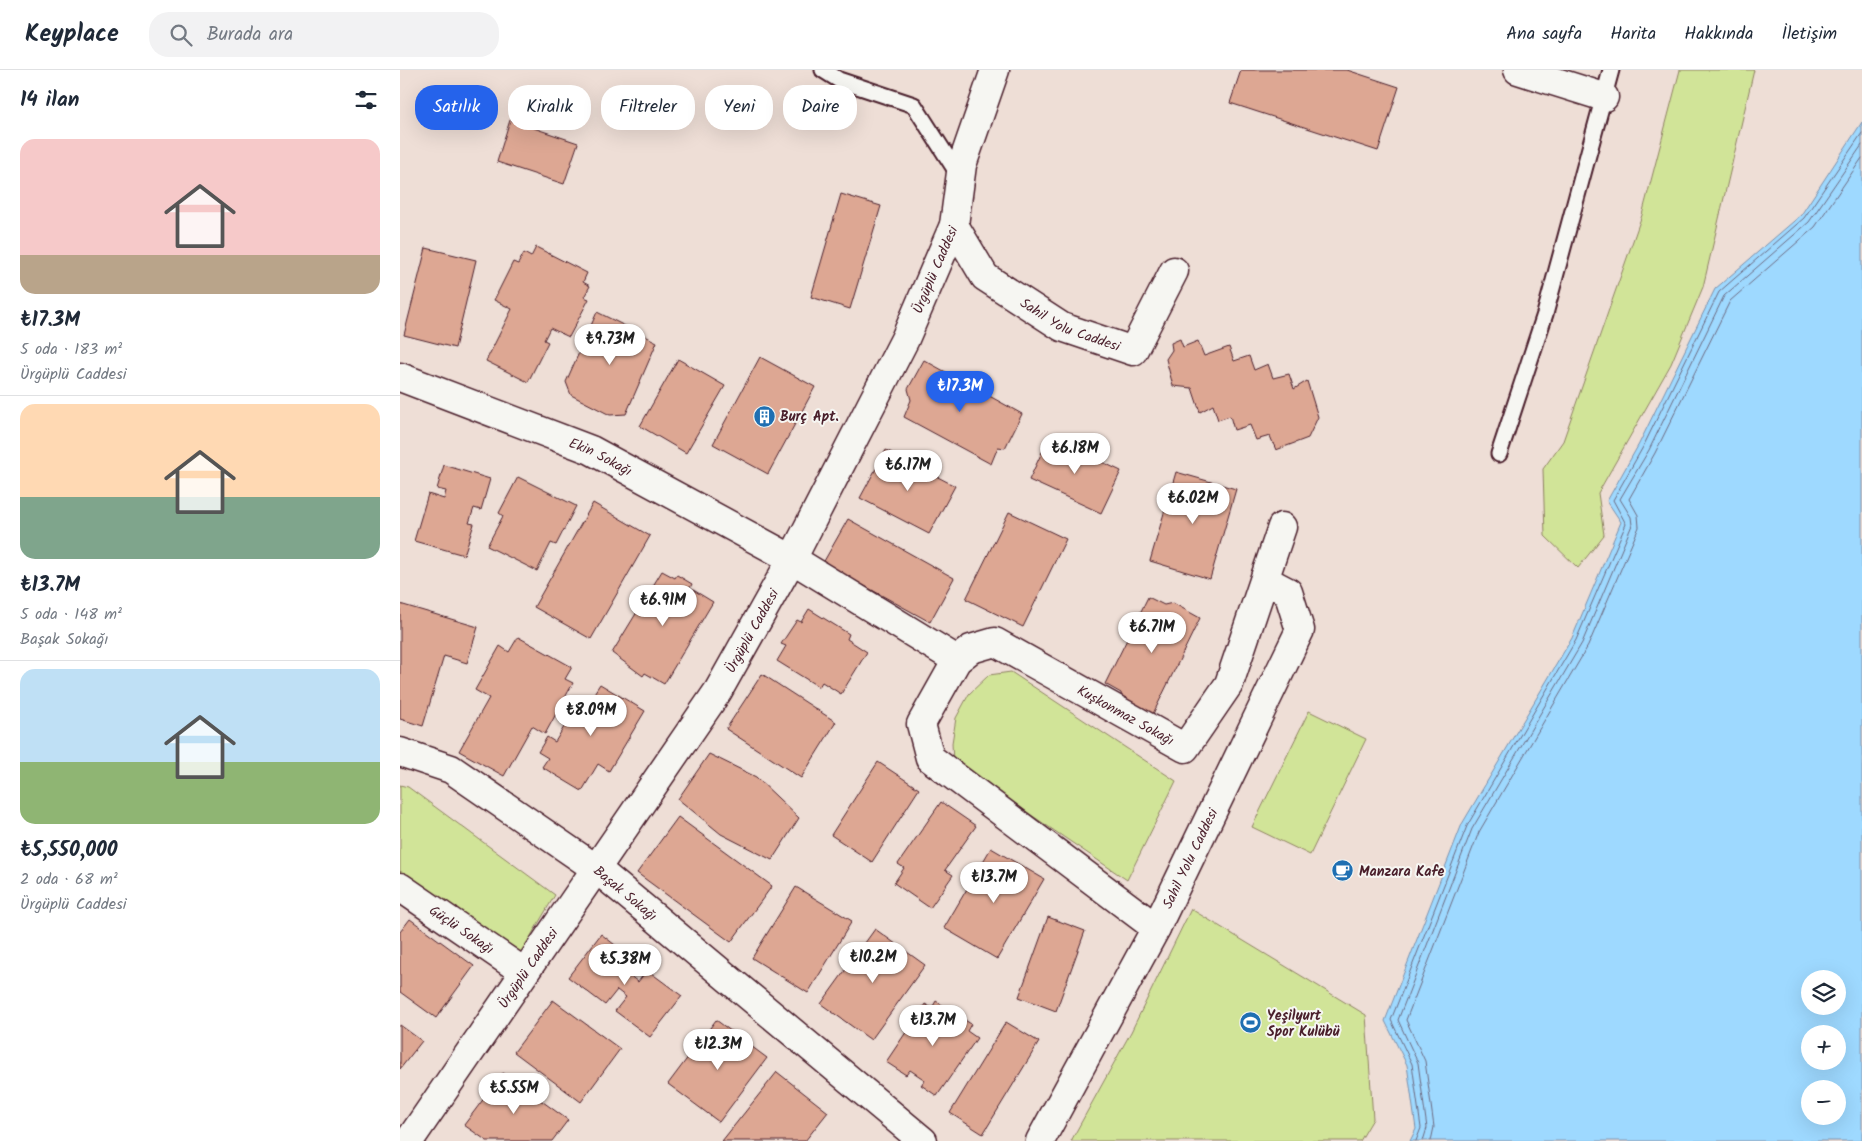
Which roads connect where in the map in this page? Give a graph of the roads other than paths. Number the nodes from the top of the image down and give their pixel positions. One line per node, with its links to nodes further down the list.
1 (823, 70): 6 (lane)
2 (995, 70): 6 (street, Ürgüplü Caddesi)
3 (1518, 70): 5 (street)
4 (1611, 70): 5 (lane)
5 (1604, 97): 10 (lane)
6 (960, 178): 7 (street, Ürgüplü Caddesi)
7 (954, 225): 8 (street, Sahil Yolu Caddesi); 12 (street, Ürgüplü Caddesi)
8 (1174, 271)
9 (400, 377): 12 (street, Ekin Sokağı)
10 (1499, 454)
11 (1282, 527): 13 (street, Kuşkonmaz Sokağı)
12 (792, 559): 14 (street); 16 (street, Ürgüplü Caddesi)
13 (1265, 580): 14 (street, Kuşkonmaz Sokağı); 18 (street, Sahil Yolu Caddesi)
14 (957, 660): 18 (street, Kuşkonmaz Sokağı)
15 (400, 752): 16 (street, Başak Sokağı)
16 (598, 870): 19 (street, Ürgüplü Caddesi); 21 (street, Başak Sokağı)
17 (400, 887): 19 (street, Güçlü Sokağı)
18 (1156, 928): 22 (street, Sahil Yolu Caddesi)
19 (524, 972): 20 (street, Ürgüplü Caddesi)
20 (409, 1141)
21 (923, 1141)
22 (1040, 1141)

